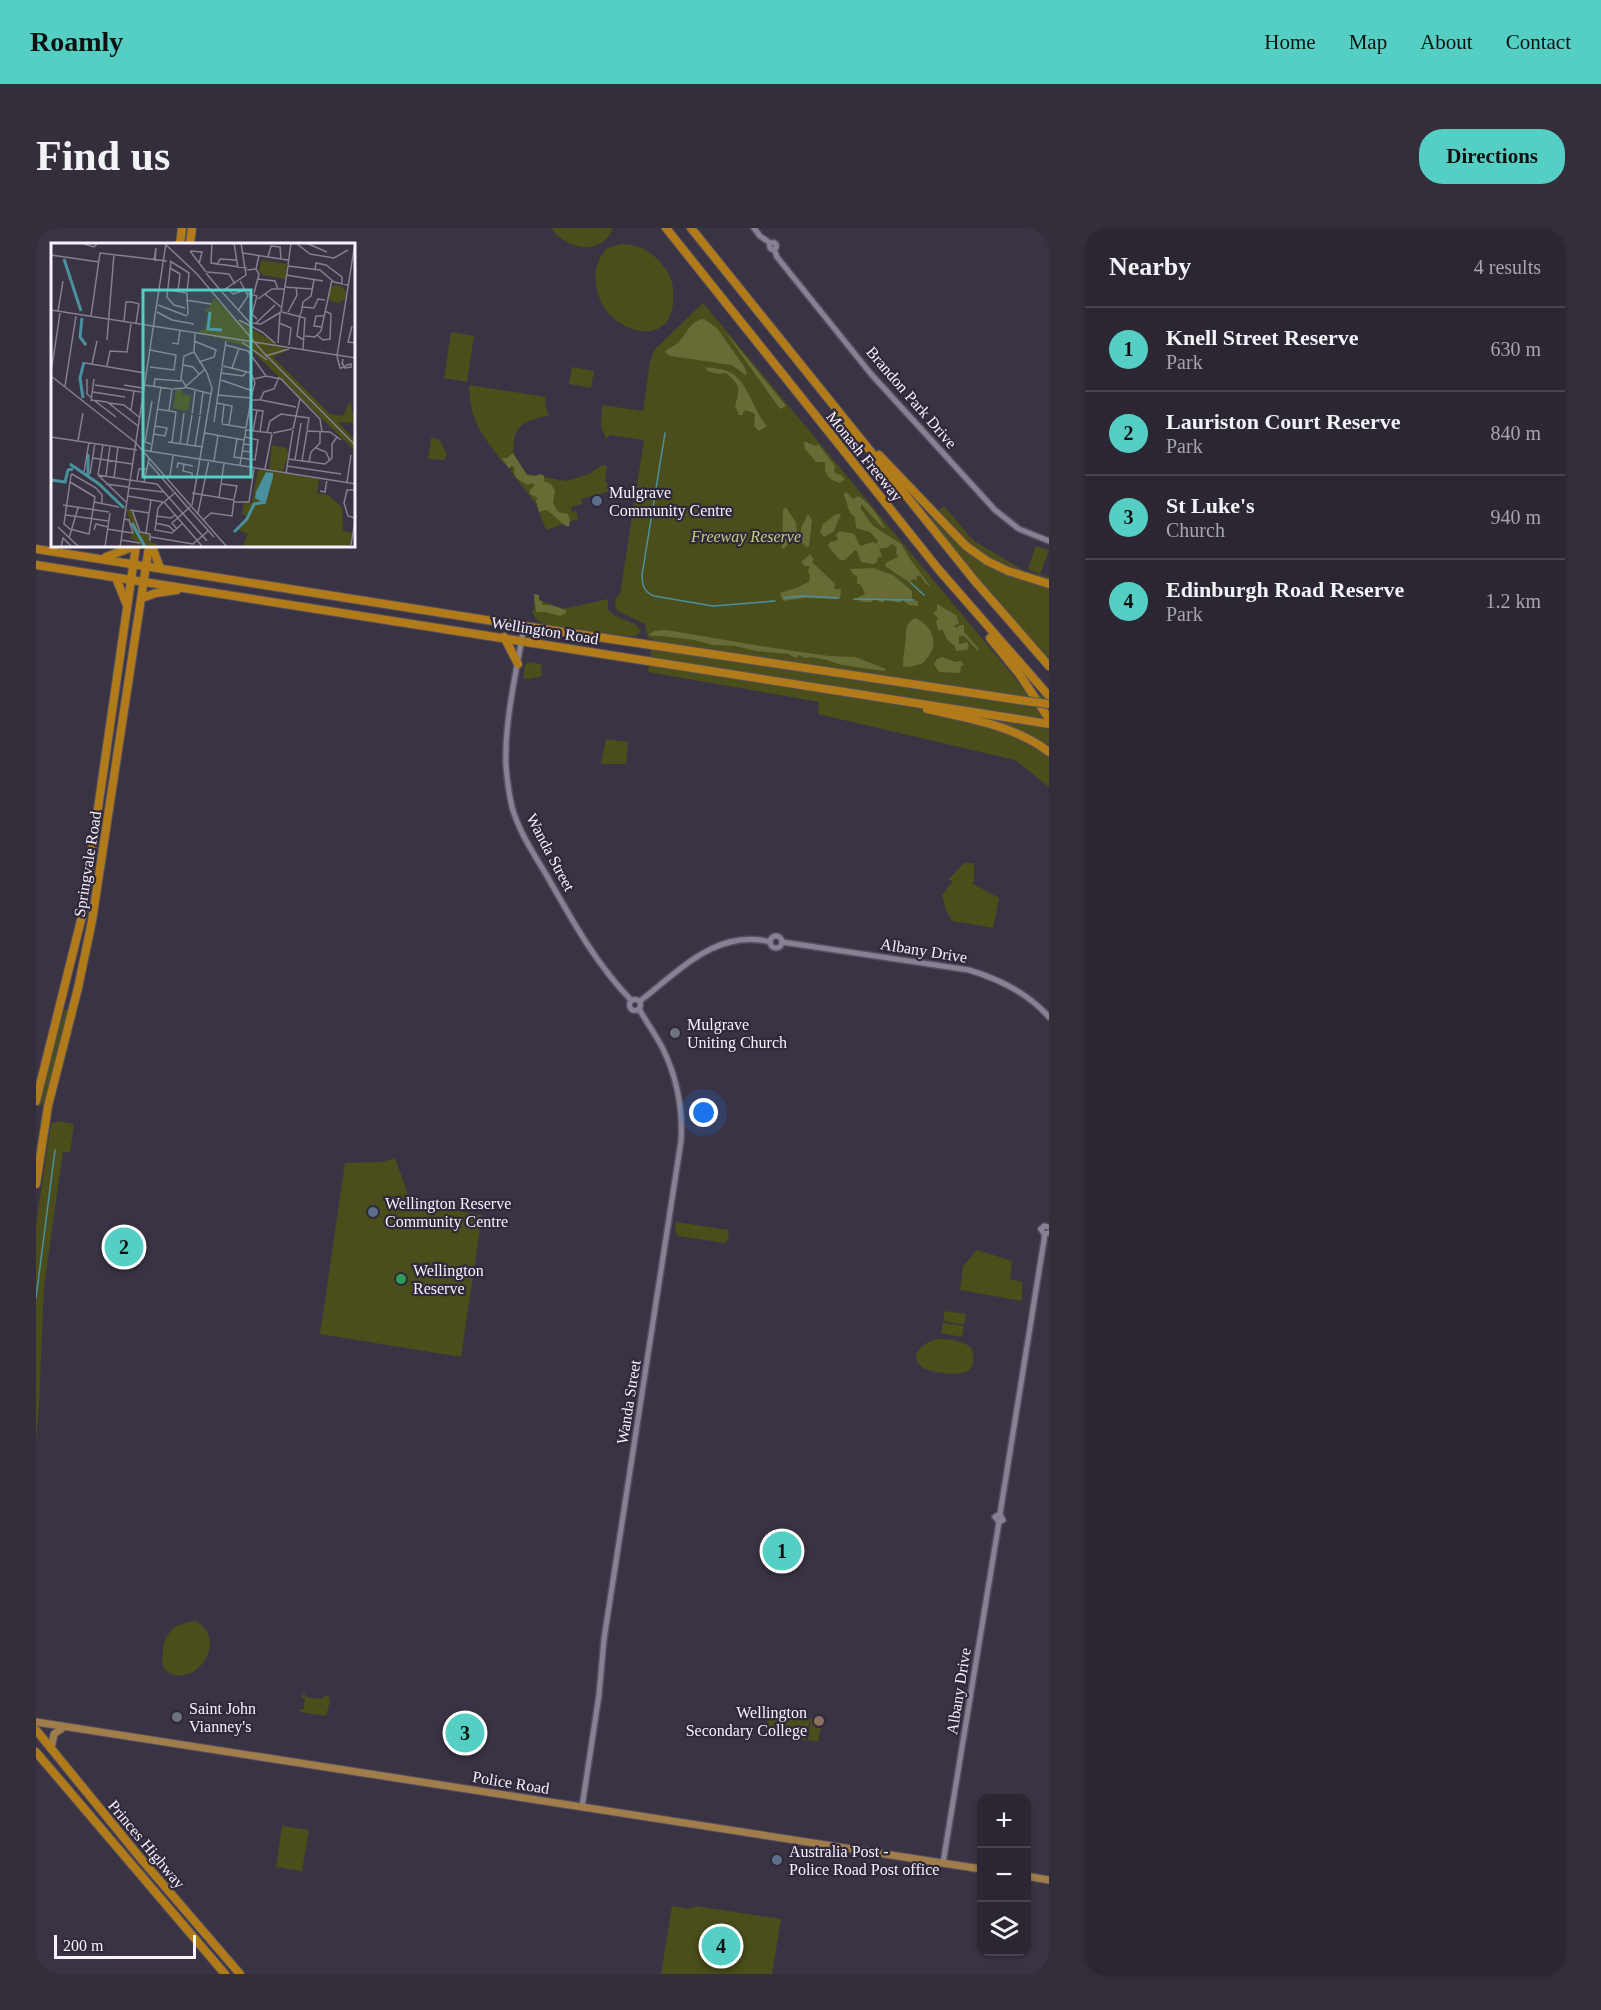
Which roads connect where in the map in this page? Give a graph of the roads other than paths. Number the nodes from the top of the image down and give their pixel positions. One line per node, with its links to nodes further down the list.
1 (182, 228): 6 (highway)
2 (192, 228): 7 (highway)
3 (666, 228): 20 (highway, Monash Freeway)
4 (691, 228): 8 (highway, Monash Freeway)
5 (754, 228): 9 (street, Brandon Park Drive)
6 (180, 243)
7 (190, 243)
8 (851, 426): 24 (highway); 34 (highway, Monash Freeway)
9 (1049, 542)
10 (131, 548): 15 (highway)
11 (136, 548): 16 (highway, Springvale Road)
12 (150, 548): 18 (highway, Springvale Road)
13 (152, 548): 19 (highway)
14 (36, 549): 15 (highway, Wellington Road)
15 (102, 559): 16 (highway, Wellington Road)
16 (134, 564): 18 (highway, Wellington Road); 22 (highway, Springvale Road)
17 (36, 565): 21 (highway, Wellington Road)
18 (146, 566): 19 (highway, Wellington Road); 23 (highway, Springvale Road)
19 (160, 568): 28 (highway, Wellington Road)
20 (939, 570): 36 (highway, Monash Freeway); 38 (highway)
21 (116, 578): 22 (highway, Wellington Road); 27 (highway)
22 (132, 580): 23 (highway, Wellington Road); 27 (highway, Springvale Road)
23 (144, 582): 25 (highway, Wellington Road); 26 (highway, Springvale Road)
24 (1049, 584)
25 (184, 588): 26 (highway); 29 (highway, Wellington Road)
26 (141, 598): 42 (highway, Springvale Road)
27 (127, 608): 41 (highway, Springvale Road)
28 (524, 626): 30 (street, Wanda Street); 31 (highway, Wellington Road)
29 (504, 638): 30 (highway, Wellington Road); 33 (highway)
30 (522, 640): 32 (highway, Wellington Road); 33 (street, Wanda Street)
31 (656, 646): 32 (highway); 37 (highway, Wellington Road, bridge)
32 (654, 660): 35 (highway, Wellington Road)
33 (518, 664): 43 (street, Wanda Street)
34 (1049, 666)
35 (876, 696): 39 (highway, Wellington Road); 40 (highway)
36 (1049, 696)
37 (1049, 704)
38 (1049, 719)
39 (1049, 724)
40 (1049, 752)
41 (62, 997): 42 (highway); 47 (highway, Springvale Road)
42 (75, 999): 48 (highway, Springvale Road)
43 (631, 1000): 44 (street); 45 (street)
44 (640, 1001): 45 (street); 46 (street, Albany Drive)
45 (639, 1009): 57 (street, Wanda Street)
46 (1049, 1017)
47 (36, 1101)
48 (36, 1184)
49 (1049, 1218): 50 (street)
50 (1048, 1226): 51 (street)
51 (1047, 1233): 58 (street, Albany Drive)
52 (36, 1722): 53 (main road, Police Road)
53 (64, 1727): 55 (main road); 57 (main road, Police Road)
54 (36, 1730): 55 (highway, Princes Highway)
55 (51, 1749): 63 (highway, Princes Highway)
56 (36, 1752): 62 (highway, Princes Highway)
57 (582, 1807): 58 (main road, Police Road)
58 (944, 1863): 59 (main road, Police Road)
59 (977, 1868)
60 (1031, 1877): 61 (main road)
61 (1049, 1880)
62 (225, 1974)
63 (240, 1974)

